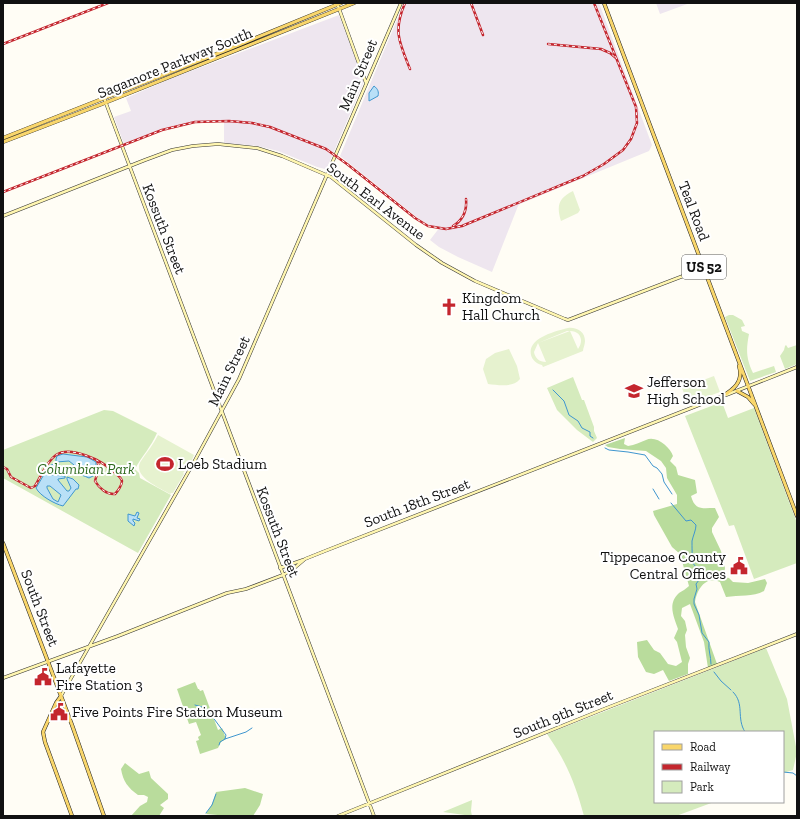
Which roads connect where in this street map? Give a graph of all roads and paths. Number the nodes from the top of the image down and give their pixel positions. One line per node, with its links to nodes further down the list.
1 (339, 3): 5 (street); 7 (main road, Sagamore Parkway South)
2 (354, 3): 5 (main road, Sagamore Parkway South)
3 (401, 3): 6 (street, Main Street)
4 (604, 3): 14 (main road, Teal Road / US 52)
5 (340, 9): 6 (street); 8 (main road, Sagamore Parkway South)
6 (366, 83): 12 (street, Main Street)
7 (104, 98): 8 (street, Kossuth Street); 9 (main road, Sagamore Parkway South)
8 (106, 103): 10 (main road, Sagamore Parkway South); 11 (street, Kossuth Street)
9 (3, 138)
10 (3, 142)
11 (129, 166): 12 (street, South Earl Avenue); 13 (street, South Earl Avenue); 20 (street, Kossuth Street)
12 (326, 175): 14 (street, South Earl Avenue); 20 (street, Main Street)
13 (3, 216)
14 (704, 268): 15 (main road, Teal Road / US 52)
15 (736, 355): 17 (main road, Teal Road / US 52); 19 (main road)
16 (797, 367): 17 (street, South 18th Street)
17 (748, 386): 18 (street, South 18th Street); 21 (main road, Teal Road / US 52)
18 (737, 391): 19 (street, South 18th Street); 21 (main road)
19 (721, 397): 24 (street, South 18th Street)
20 (222, 412): 25 (street, Kossuth Street); 28 (street, Main Street)
21 (759, 414): 22 (main road, Teal Road / US 52)
22 (797, 516)
23 (3, 543): 33 (main road, South Street)
24 (305, 559): 25 (street); 26 (street, South 18th Street)
25 (280, 568): 26 (street, Kossuth Street)
26 (283, 575): 29 (street, South 18th Street); 36 (street, Kossuth Street)
27 (797, 634): 36 (street, South 9th Street)
28 (94, 637): 29 (street); 30 (street, Main Street)
29 (100, 642): 30 (street, South 18th Street)
30 (88, 647): 31 (street, South 18th Street); 32 (street, Main Street)
31 (76, 651): 32 (street); 33 (street, South 18th Street)
32 (84, 656): 35 (street, Main Street)
33 (48, 661): 34 (street, South 18th Street); 35 (main road, South Street)
34 (4, 678)
35 (61, 696): 37 (main road, Main Street); 38 (main road, South Street)
36 (369, 803): 39 (street, South 9th Street); 40 (street, Kossuth Street)
37 (72, 816)
38 (104, 816)
39 (338, 816)
40 (374, 816)

